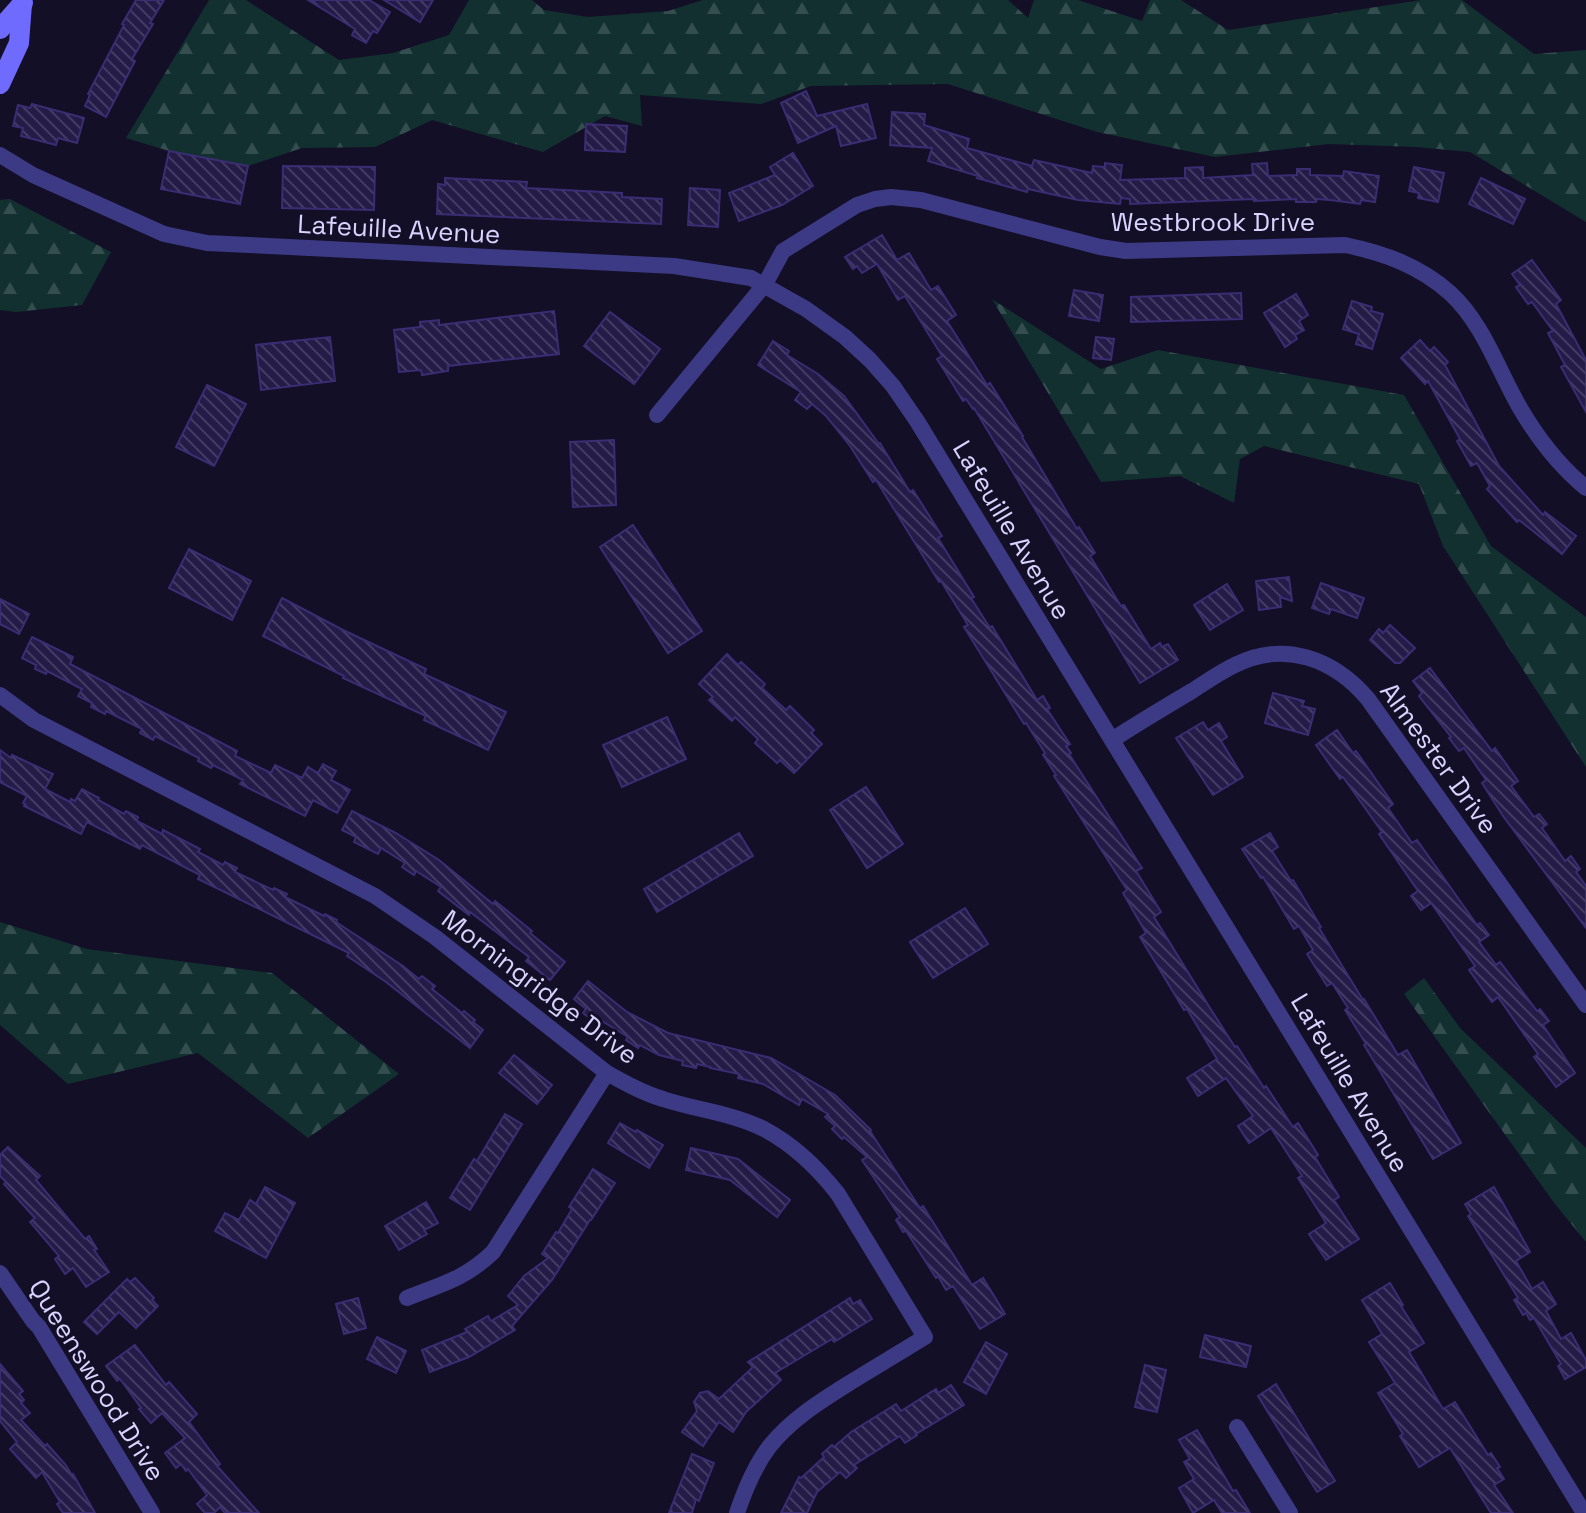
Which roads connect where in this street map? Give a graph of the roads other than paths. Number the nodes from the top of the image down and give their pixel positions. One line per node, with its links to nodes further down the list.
1 (24, 2): 2 (main road); 3 (main road)
2 (0, 29)
3 (0, 84)
4 (0, 155): 5 (street, Lafeuille Avenue)
5 (765, 284): 6 (street, Westbrook Drive); 7 (street, Westbrook Drive); 9 (street, Lafeuille Avenue)
6 (657, 415)
7 (1586, 488)
8 (0, 695): 11 (street, Morningridge Drive)
9 (1112, 740): 10 (street, Almester Drive); 18 (street, Lafeuille Avenue)
10 (1586, 1005)
11 (607, 1073): 13 (street); 16 (street, Morningridge Drive)
12 (0, 1273): 15 (street, Queenswood Drive)
13 (407, 1298)
14 (1237, 1427): 17 (street)
15 (152, 1513)
16 (737, 1513)
17 (1290, 1513)
18 (1584, 1513)

